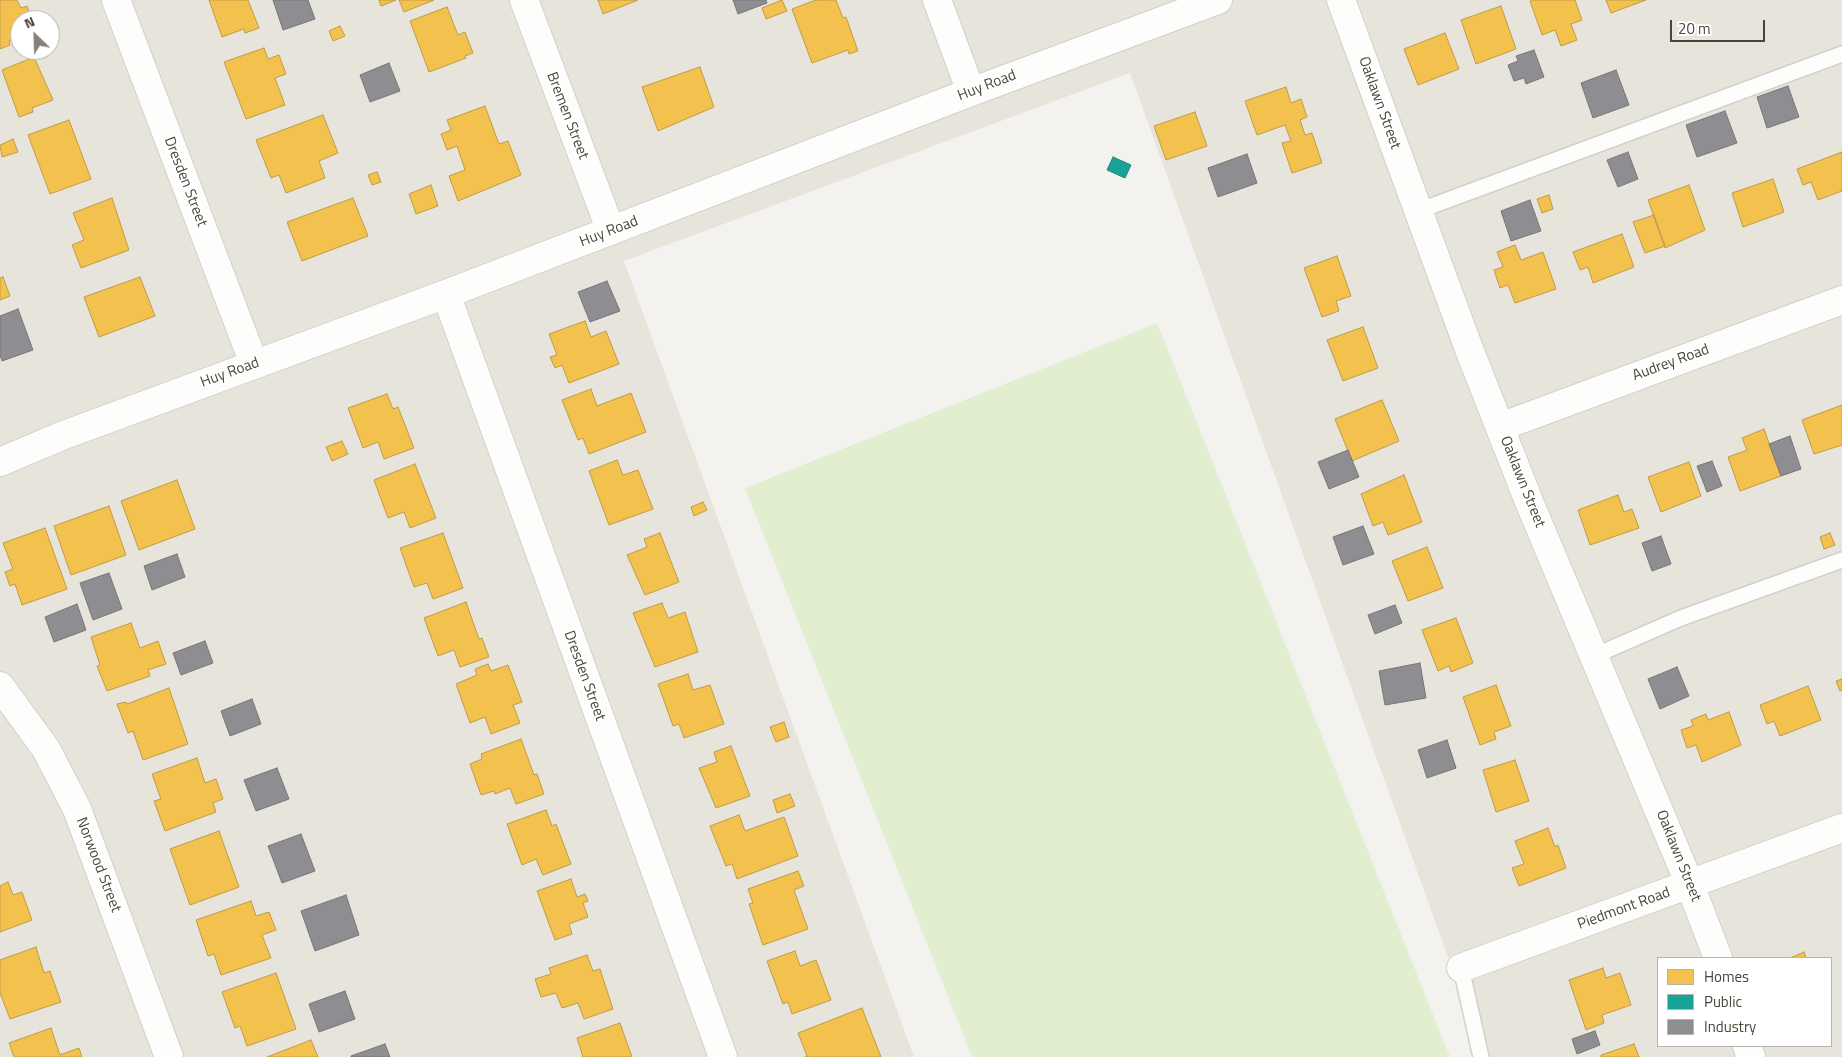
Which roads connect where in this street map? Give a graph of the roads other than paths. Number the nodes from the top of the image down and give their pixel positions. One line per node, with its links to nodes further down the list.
1 (116, 0): 13 (street, Dresden Street)
2 (524, 0): 10 (street, Bremen Street)
3 (937, 0): 8 (street)
4 (1218, 0): 6 (street, Huy Road)
5 (1342, 0): 9 (street, Oaklawn Street)
6 (1177, 7): 8 (street, Huy Road)
7 (1842, 54): 9 (lane)
8 (971, 92): 10 (street, Huy Road)
9 (1418, 212): 14 (street, Oaklawn Street)
10 (611, 231): 11 (street, Huy Road)
11 (446, 294): 13 (street, Huy Road); 24 (street, Dresden Street)
12 (1842, 300): 14 (street, Audrey Road)
13 (254, 364): 15 (street, Huy Road)
14 (1500, 426): 17 (street, Oaklawn Street)
15 (0, 462)
16 (1842, 560): 17 (lane)
17 (1594, 656): 20 (street, Oaklawn Street)
18 (0, 686): 23 (street, Norwood Street)
19 (1842, 828): 20 (street, Piedmont Road)
20 (1690, 885): 21 (street, Oaklawn Street); 22 (street, Piedmont Road)
21 (1718, 957)
22 (1461, 968): 25 (lane)
23 (169, 1057)
24 (723, 1057)
25 (1481, 1057)

